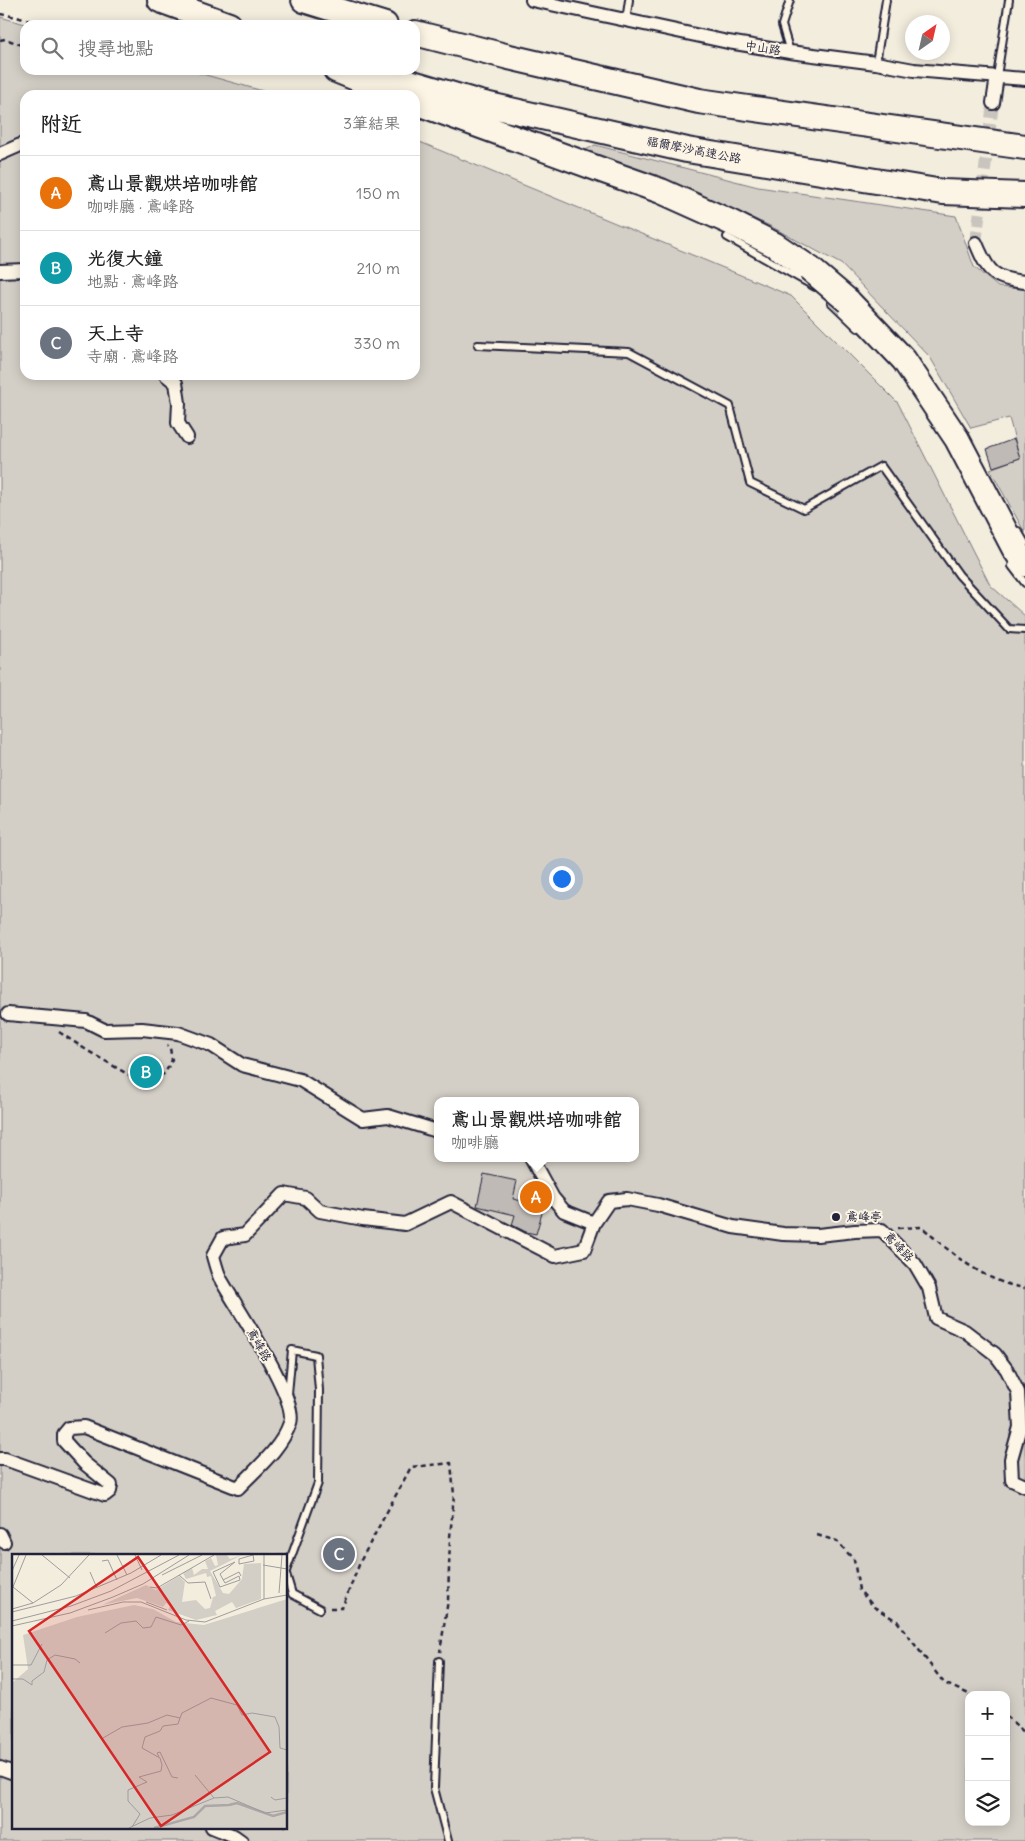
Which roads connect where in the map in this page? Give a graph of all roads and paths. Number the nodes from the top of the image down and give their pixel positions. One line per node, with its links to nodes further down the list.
1 (160, 0): 9 (highway)
2 (304, 0): 13 (highway)
3 (532, 0): 14 (street, 中山路)
4 (629, 0): 14 (lane)
5 (790, 0): 18 (lane)
6 (886, 0): 19 (lane)
7 (1009, 0): 22 (lane)
8 (0, 14): 10 (path)
9 (198, 15): 11 (highway); 12 (highway)
10 (26, 20)
11 (210, 20)
12 (214, 20)
13 (368, 20)
14 (626, 21): 18 (street, 中山路)
15 (420, 34): 28 (highway)
16 (0, 40): 17 (path)
17 (20, 44)
18 (790, 52): 19 (street, 中山路)
19 (876, 63): 22 (street, 中山路)
20 (349, 75): 24 (highway)
21 (386, 75): 30 (highway, 福爾摩沙高速公路)
22 (997, 76): 23 (street, 中山路); 25 (street)
23 (1025, 79)
24 (386, 90)
25 (992, 103)
26 (420, 104): 38 (highway)
27 (20, 145): 29 (street)
28 (1018, 145)
29 (0, 154)
30 (943, 192): 31 (highway, 福爾摩沙高速公路); 32 (highway)
31 (1025, 195)
32 (1025, 210)
33 (727, 237): 38 (lane)
34 (976, 243): 37 (street)
35 (20, 270): 36 (street)
36 (0, 271)
37 (1025, 282)
38 (824, 289): 39 (lane); 45 (highway)
39 (866, 337)
40 (478, 345): 47 (lane)
41 (172, 380): 42 (street)
42 (188, 437)
43 (1016, 527): 44 (lane)
44 (1025, 543)
45 (1017, 561): 46 (lane)
46 (1025, 583)
47 (1025, 630)
48 (8, 1014): 49 (street)
49 (39, 1016): 50 (street); 50 (path)
50 (149, 1030): 51 (street)
51 (434, 1130)
52 (533, 1162): 53 (street)
53 (594, 1223): 54 (street, 鳶峰路); 56 (street, 鳶峰路)
54 (882, 1230): 55 (path); 58 (street, 鳶峰路)
55 (1025, 1288)
56 (288, 1398): 57 (street, 鳶峰路); 60 (lane)
57 (0, 1459)
58 (1025, 1486)
59 (817, 1535): 64 (path)
60 (288, 1566)
61 (288, 1579): 62 (lane)
62 (320, 1609): 63 (path)
63 (439, 1661): 71 (lane)
64 (965, 1692)
65 (1010, 1720): 66 (path)
66 (1025, 1733)
67 (0, 1768): 68 (street)
68 (12, 1772)
69 (214, 1828): 70 (street)
70 (241, 1841)
71 (448, 1841)

